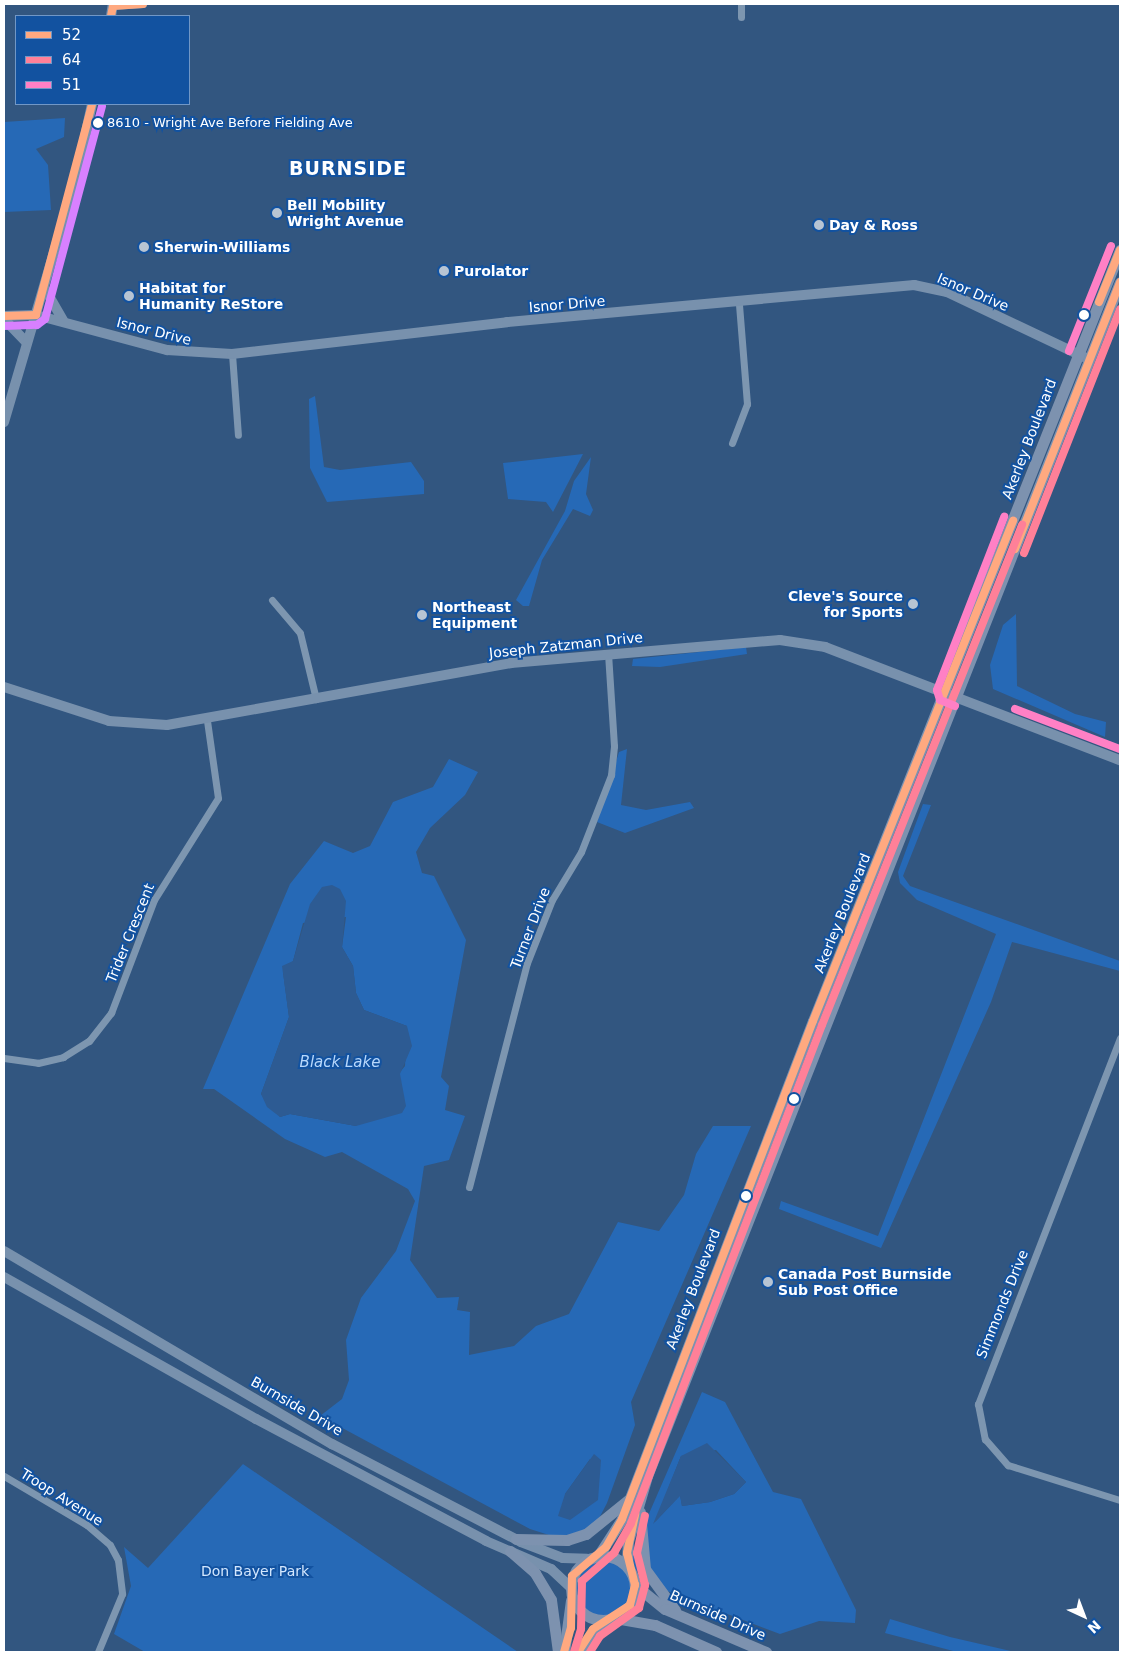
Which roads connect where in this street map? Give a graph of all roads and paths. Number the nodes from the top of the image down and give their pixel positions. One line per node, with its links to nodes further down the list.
1 (143, 4): 3 (street)
2 (741, 4): 4 (street)
3 (112, 9)
4 (741, 17)
5 (92, 105): 8 (street)
6 (1120, 250): 15 (main road, Akerley Boulevard)
7 (1120, 282): 16 (main road, Akerley Boulevard)
8 (44, 288): 10 (street); 12 (street)
9 (739, 304): 14 (street, Isnor Drive); 15 (street, Isnor Drive); 19 (street)
10 (36, 315): 11 (street, Isnor Drive); 12 (street, Isnor Drive); 13 (street)
11 (4, 318): 13 (street)
12 (63, 320): 14 (street, Isnor Drive)
13 (27, 343): 17 (street)
14 (232, 354): 18 (street)
15 (1078, 355): 16 (street, Isnor Drive); 23 (main road, Akerley Boulevard)
16 (1089, 360): 23 (main road, Akerley Boulevard)
17 (4, 422)
18 (238, 435)
19 (732, 443)
20 (272, 600): 24 (street)
21 (608, 653): 23 (street, Joseph Zatzman Drive); 24 (street, Joseph Zatzman Drive); 29 (street, Turner Drive)
22 (4, 687): 25 (street, Joseph Zatzman Drive)
23 (953, 695): 26 (street, Joseph Zatzman Drive); 33 (main road, Akerley Boulevard)
24 (316, 700): 25 (street, Joseph Zatzman Drive)
25 (206, 721): 28 (street, Trider Crescent)
26 (1120, 760)
27 (1120, 1038): 34 (street, Simmonds Drive)
28 (4, 1058)
29 (469, 1187)
30 (4, 1251): 35 (street, Burnside Drive)
31 (4, 1277): 36 (street, Burnside Drive)
32 (4, 1476): 43 (street, Troop Avenue)
33 (634, 1500): 35 (main road); 37 (main road, Akerley Boulevard); 38 (main road, Akerley Boulevard); 41 (main road)
34 (1120, 1500)
35 (516, 1539): 37 (street, Burnside Drive)
36 (510, 1551): 40 (street, Burnside Drive); 44 (main road)
37 (592, 1558): 38 (main road); 40 (main road)
38 (627, 1566): 39 (main road)
39 (635, 1585): 41 (main road, Burnside Drive); 42 (main road)
40 (571, 1593): 42 (main road); 45 (main road)
41 (684, 1618): 48 (main road, Burnside Drive)
42 (610, 1620): 46 (main road); 47 (main road)
43 (98, 1652)
44 (558, 1652)
45 (564, 1652)
46 (578, 1652)
47 (716, 1652)
48 (766, 1652)

